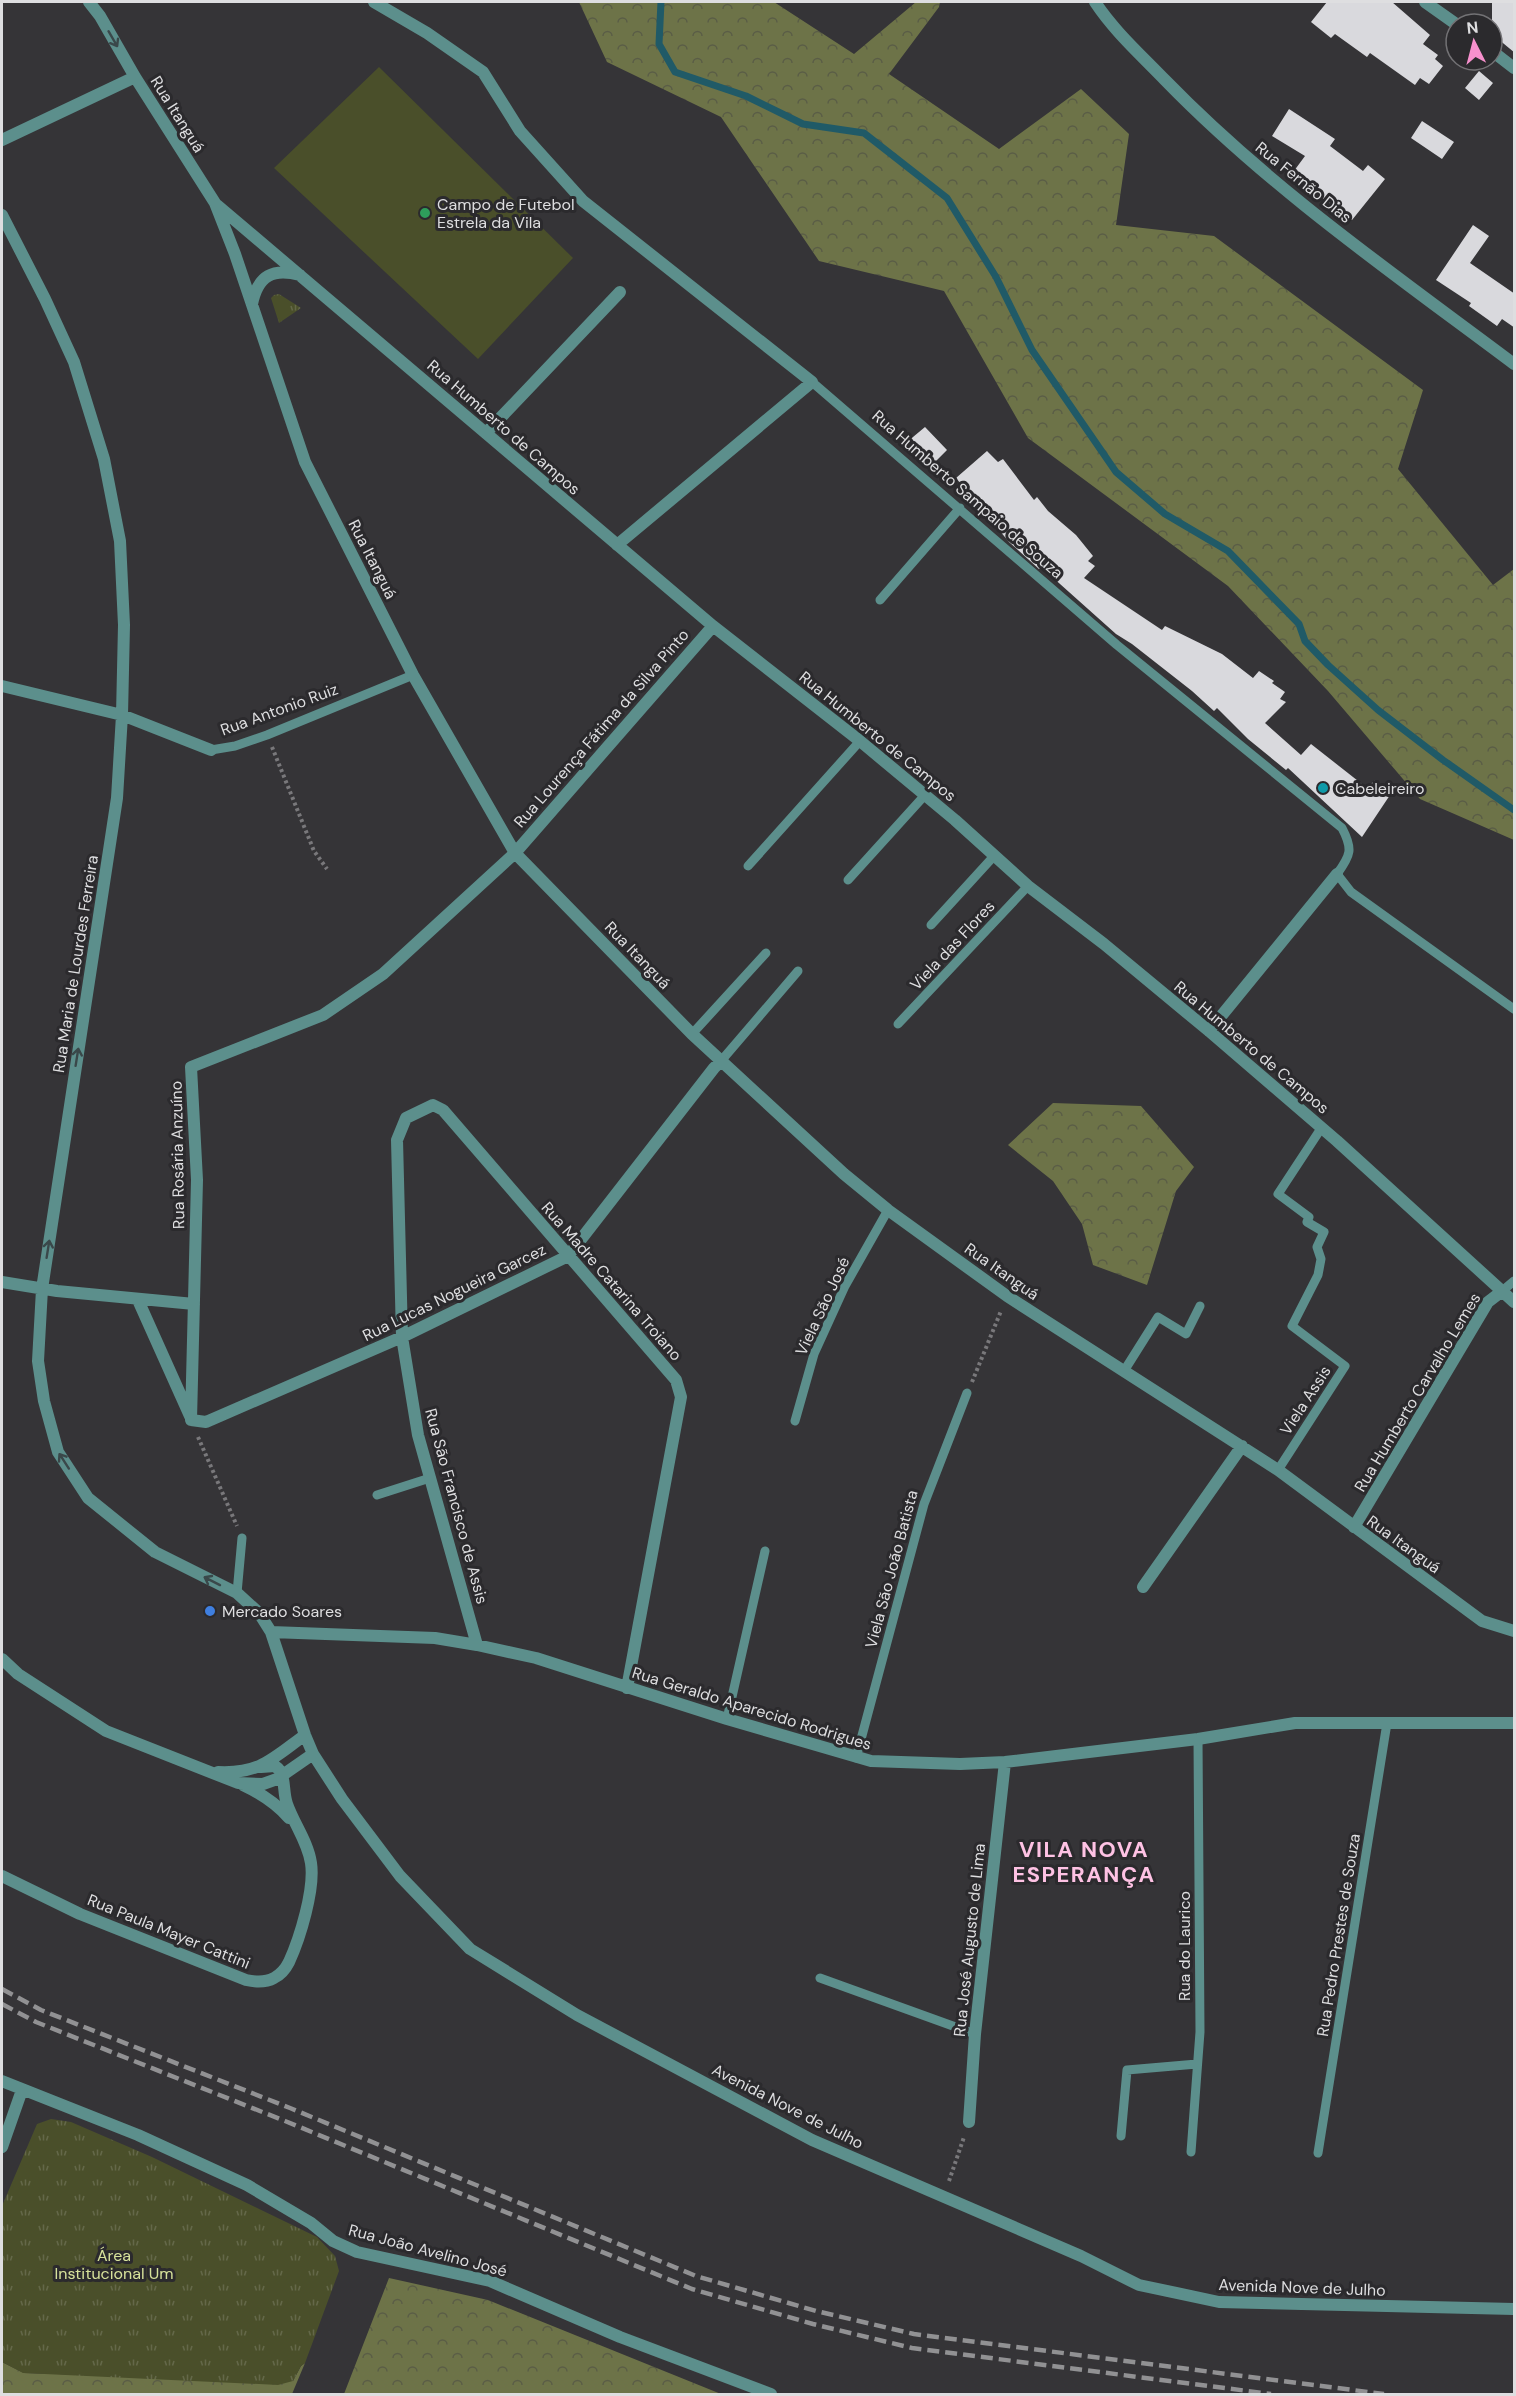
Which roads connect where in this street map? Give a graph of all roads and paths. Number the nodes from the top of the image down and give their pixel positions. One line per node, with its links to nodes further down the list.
1 (89, 2): 6 (street, Rua Itanguá, one-way to 6)
2 (374, 2): 14 (street, Rua Humberto Sampaio de Souza)
3 (1095, 2): 13 (street, Rua Fernão Dias)
4 (1425, 2): 5 (street)
5 (1444, 15)
6 (135, 77): 7 (street); 8 (street, Rua Itanguá)
7 (2, 140)
8 (215, 203): 10 (street, Rua Humberto de Campos); 12 (street, Rua Itanguá)
9 (2, 215): 22 (street, Rua Maria de Lourdes Ferreira)
10 (303, 276): 12 (street); 15 (street, Rua Humberto de Campos)
11 (620, 292): 15 (street)
12 (252, 305): 20 (street, Rua Itanguá)
13 (1515, 364)
14 (812, 382): 16 (lane, Rua Humberto Sampaio de Souza); 17 (street)
15 (486, 433): 17 (street, Rua Humberto de Campos)
16 (960, 508): 18 (lane); 31 (lane, Rua Humberto Sampaio de Souza)
17 (617, 545): 19 (street, Rua Humberto de Campos)
18 (880, 600)
19 (713, 626): 24 (street, Rua Humberto de Campos); 27 (street, Rua Lourença Fátima da Silva Pinto)
20 (413, 675): 23 (lane, Rua Antonio Ruiz); 27 (street, Rua Itanguá)
21 (2, 686): 22 (street, Rua Antonio Ruiz)
22 (122, 715): 25 (street, Rua Antonio Ruiz); 48 (street, Rua Maria de Lourdes Ferreira, one-way to 22)
23 (267, 735): 25 (lane, Rua Antonio Ruiz); 30 (path)
24 (860, 741): 26 (street, Rua Humberto de Campos); 29 (lane)
25 (211, 750)
26 (925, 795): 28 (street, Rua Humberto de Campos); 32 (lane)
27 (515, 853): 40 (street, Rua Itanguá); 53 (street, Rua Rosária Anzuíno)
28 (994, 856): 33 (street, Rua Humberto de Campos); 34 (lane)
29 (748, 866)
30 (327, 869)
31 (1337, 874): 37 (lane); 39 (street)
32 (848, 880)
33 (1028, 886): 38 (lane, Viela das Flores); 39 (street, Rua Humberto de Campos)
34 (931, 925)
35 (766, 953): 40 (lane)
36 (798, 971): 41 (lane)
37 (1515, 1009)
38 (898, 1024)
39 (1209, 1031): 43 (street, Rua Humberto de Campos)
40 (692, 1034): 41 (street, Rua Itanguá)
41 (721, 1061): 44 (street, Rua Itanguá); 45 (street, Rua Lucas Nogueira Garcez)
42 (433, 1105): 45 (street, Rua Madre Catarina Troiano); 55 (street, Rua São Francisco de Assis)
43 (1322, 1127): 49 (street, Rua Humberto de Campos); 61 (lane, Viela Assis)
44 (888, 1210): 50 (street, Rua Itanguá); 59 (lane, Viela São José)
45 (568, 1256): 55 (street, Rua Lucas Nogueira Garcez); 73 (street, Rua Madre Catarina Troiano)
46 (1515, 1281): 49 (lane, Rua Humberto Carvalho Lemes)
47 (2, 1282): 48 (street)
48 (42, 1289): 51 (street); 68 (street, Rua Maria de Lourdes Ferreira, one-way to 48)
49 (1502, 1292): 52 (street, Rua Humberto de Campos); 64 (street, Rua Humberto Carvalho Lemes)
50 (1007, 1296): 56 (street, Rua Itanguá); 57 (path)
51 (138, 1300): 53 (street); 58 (street)
52 (1515, 1302)
53 (194, 1304): 58 (street, Rua Rosária Anzuíno)
54 (1200, 1306): 56 (lane)
55 (402, 1337): 58 (street, Rua Lucas Nogueira Garcez); 62 (street, Rua São Francisco de Assis)
56 (1124, 1371): 60 (street, Rua Itanguá)
57 (967, 1393): 80 (lane, Viela São João Batista)
58 (191, 1420): 65 (path)
59 (795, 1420)
60 (1242, 1446): 61 (street, Rua Itanguá); 67 (street)
61 (1278, 1470): 64 (street, Rua Itanguá)
62 (430, 1478): 63 (lane); 71 (street, Rua São Francisco de Assis)
63 (378, 1495)
64 (1354, 1527): 70 (street, Rua Itanguá)
65 (242, 1538): 68 (lane)
66 (765, 1551): 74 (lane)
67 (1143, 1587)
68 (237, 1593): 69 (street, Rua Maria de Lourdes Ferreira)
69 (271, 1632): 71 (street, Rua Geraldo Aparecido Rodrigues); 77 (street, Avenida Nove de Julho)
70 (1515, 1632)
71 (477, 1645): 73 (street, Rua Geraldo Aparecido Rodrigues)
72 (2, 1659): 83 (street)
73 (627, 1688): 74 (street, Rua Geraldo Aparecido Rodrigues)
74 (727, 1719): 80 (street, Rua Geraldo Aparecido Rodrigues)
75 (1387, 1723): 76 (street, Rua Geraldo Aparecido Rodrigues); 78 (street, Rua Geraldo Aparecido Rodrigues); 97 (lane, Rua Pedro Prestes de Souza)
76 (1515, 1723)
77 (305, 1735): 79 (street, Avenida Nove de Julho); 82 (street)
78 (1198, 1739): 81 (street, Rua Geraldo Aparecido Rodrigues); 90 (lane, Rua do Laurico)
79 (313, 1754): 84 (street); 99 (street, Avenida Nove de Julho)
80 (856, 1758): 81 (street, Rua Geraldo Aparecido Rodrigues)
81 (1005, 1762): 89 (street, Rua José Augusto de Lima)
82 (261, 1767): 83 (street); 84 (street)
83 (208, 1772): 85 (street)
84 (284, 1775): 85 (street); 86 (street, Rua Paula Mayer Cattini)
85 (238, 1783): 86 (street, Rua Paula Mayer Cattini)
86 (296, 1826): 87 (street, Rua Paula Mayer Cattini)
87 (2, 1876)
88 (820, 1978): 89 (lane)
89 (975, 2034): 93 (street, Rua José Augusto de Lima)
90 (1197, 2064): 94 (lane); 96 (lane, Rua do Laurico)
91 (2, 2081): 92 (street, Rua João Avelino José)
92 (21, 2090): 95 (street); 100 (street, Rua João Avelino José)
93 (969, 2122): 98 (path)
94 (1121, 2136)
95 (2, 2147)
96 (1191, 2152)
97 (1318, 2152)
98 (955, 2162)
99 (1515, 2309)
100 (771, 2394)

